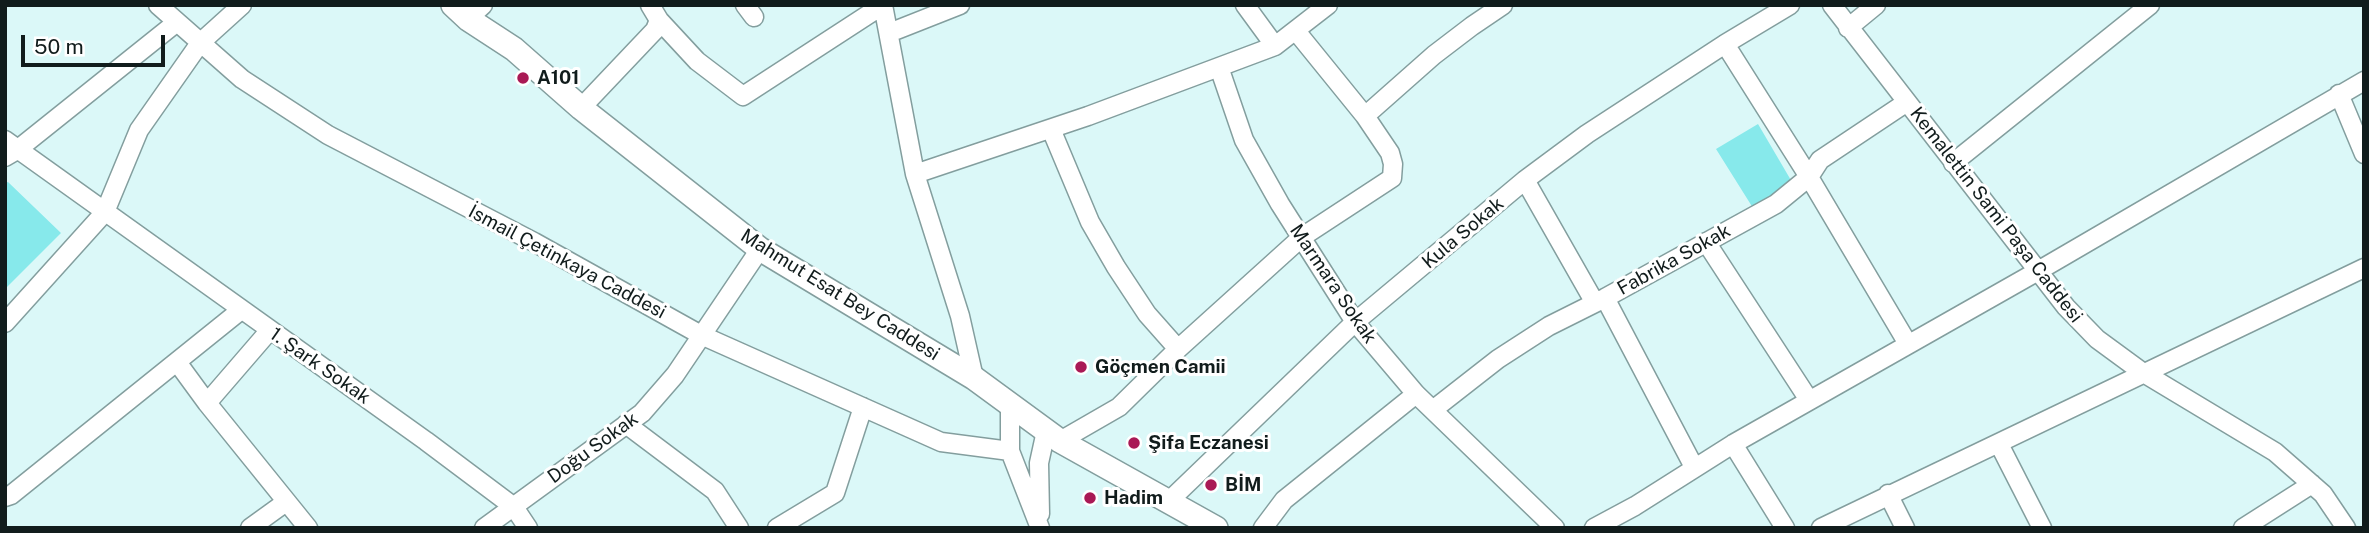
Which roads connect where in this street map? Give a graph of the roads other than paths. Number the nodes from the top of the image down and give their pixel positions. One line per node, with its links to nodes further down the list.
1 (158, 5): 14 (street, İsmail Çetinkaya Caddesi)
2 (242, 5): 18 (street)
3 (883, 5): 13 (street); 17 (street)
4 (960, 5): 17 (street)
5 (1245, 5): 20 (street)
6 (1328, 5): 16 (street)
7 (1503, 5): 26 (street)
8 (1790, 5): 19 (street, Kula Sokak)
9 (1832, 5): 15 (street, Kemalettin Sami Paşa Caddesi)
10 (1875, 5): 15 (street)
11 (2150, 5): 30 (street)
12 (468, 10): 25 (street, Mahmut Esat Bey Caddesi)
13 (654, 13): 25 (street)
14 (177, 22): 18 (street, İsmail Çetinkaya Caddesi); 28 (street)
15 (1848, 27): 24 (street, Kemalettin Sami Paşa Caddesi)
16 (1296, 31): 20 (street); 26 (street)
17 (889, 33): 31 (street)
18 (200, 43): 34 (street); 45 (street, İsmail Çetinkaya Caddesi)
19 (1725, 44): 32 (street); 33 (street, Kula Sokak)
20 (1275, 46): 21 (street)
21 (1219, 67): 27 (street); 35 (street, Marmara Sokak)
22 (2364, 81): 23 (street)
23 (2339, 94): 29 (street); 39 (street)
24 (1906, 102): 30 (street, Kemalettin Sami Paşa Caddesi); 32 (street, Fabrika Sokak)
25 (581, 108): 37 (street, Mahmut Esat Bey Caddesi)
26 (1365, 116): 35 (street)
27 (1051, 129): 31 (street); 47 (street)
28 (9, 149): 34 (street, 1. Şark Sokak)
29 (2364, 154)
30 (1953, 163): 39 (street, Kemalettin Sami Paşa Caddesi)
31 (915, 174): 50 (street)
32 (1810, 177): 36 (street, Fabrika Sokak); 46 (street)
33 (1525, 180): 40 (street); 42 (street, Kula Sokak)
34 (105, 212): 41 (street, 1. Şark Sokak); 43 (street)
35 (1302, 237): 42 (street, Marmara Sokak); 47 (street)
36 (1706, 242): 40 (street, Fabrika Sokak); 52 (street)
37 (760, 249): 45 (street, Doğu Sokak); 50 (street, Mahmut Esat Bey Caddesi)
38 (2364, 268): 49 (street)
39 (2038, 271): 46 (street); 49 (street, Kemalettin Sami Paşa Caddesi)
40 (1600, 300): 56 (street, Fabrika Sokak); 62 (street)
41 (241, 310): 44 (street, 1. Şark Sokak); 48 (street)
42 (1355, 322): 51 (street, Marmara Sokak); 67 (street, Kula Sokak)
43 (5, 323)
44 (270, 330): 53 (street); 68 (street, 1. Şark Sokak)
45 (701, 335): 55 (street, İsmail Çetinkaya Caddesi); 57 (street, Doğu Sokak)
46 (1908, 344): 52 (street)
47 (1178, 349): 58 (street)
48 (177, 362): 53 (street); 65 (street)
49 (2142, 372): 60 (street); 63 (street, Kemalettin Sami Paşa Caddesi)
50 (974, 378): 54 (street, Mahmut Esat Bey Caddesi)
51 (1416, 394): 56 (street, Marmara Sokak); 77 (street)
52 (1810, 400): 59 (street)
53 (207, 403): 66 (street)
54 (1010, 403): 58 (street, Mahmut Esat Bey Caddesi); 61 (street)
55 (863, 407): 61 (street, İsmail Çetinkaya Caddesi); 74 (street)
56 (1434, 409): 78 (street, Marmara Sokak)
57 (626, 425): 68 (street, Doğu Sokak); 73 (street)
58 (1053, 436): 67 (street, Mahmut Esat Bey Caddesi); 75 (street)
59 (1733, 444): 62 (street); 80 (street)
60 (1999, 444): 64 (street); 83 (street)
61 (1010, 451): 75 (street)
62 (1694, 467): 79 (street)
63 (2312, 484): 84 (street); 85 (street, Kemalettin Sami Paşa Caddesi)
64 (1888, 494): 81 (street); 82 (street)
65 (5, 497)
66 (286, 502): 69 (street); 70 (street)
67 (1168, 502): 76 (street, Mahmut Esat Bey Caddesi)
68 (514, 507): 71 (street, Doğu Sokak); 72 (street, 1. Şark Sokak)
69 (250, 528)
70 (308, 528)
71 (484, 528)
72 (528, 528)
73 (739, 528)
74 (777, 528)
75 (1040, 528)
76 (1216, 528)
77 (1263, 528)
78 (1555, 528)
79 (1594, 528)
80 (1785, 528)
81 (1821, 528)
82 (1905, 528)
83 (2042, 528)
84 (2243, 528)
85 (2346, 528)

